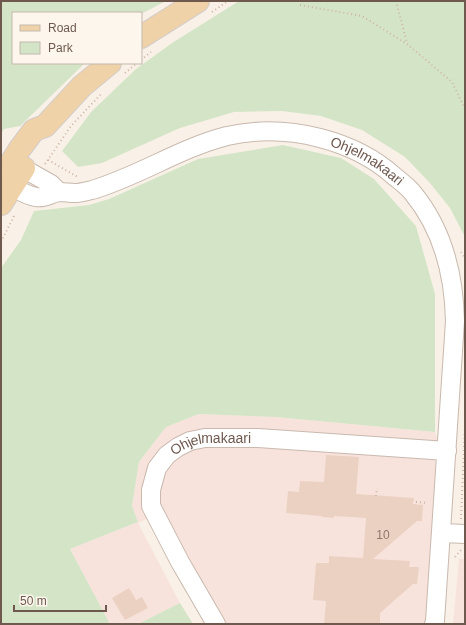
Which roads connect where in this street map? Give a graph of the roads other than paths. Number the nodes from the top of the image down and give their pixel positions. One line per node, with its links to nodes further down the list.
1 (203, 8): 2 (main road)
2 (142, 37)
3 (109, 64): 4 (main road)
4 (10, 175): 5 (main road); 6 (street, Ohjelmakaari)
5 (1, 204)
6 (447, 451): 7 (street, Ohjelmakaari); 9 (street, Ohjelmakaari)
7 (442, 533): 8 (street); 10 (street, Ohjelmakaari)
8 (463, 534)
9 (216, 624)
10 (434, 624)

